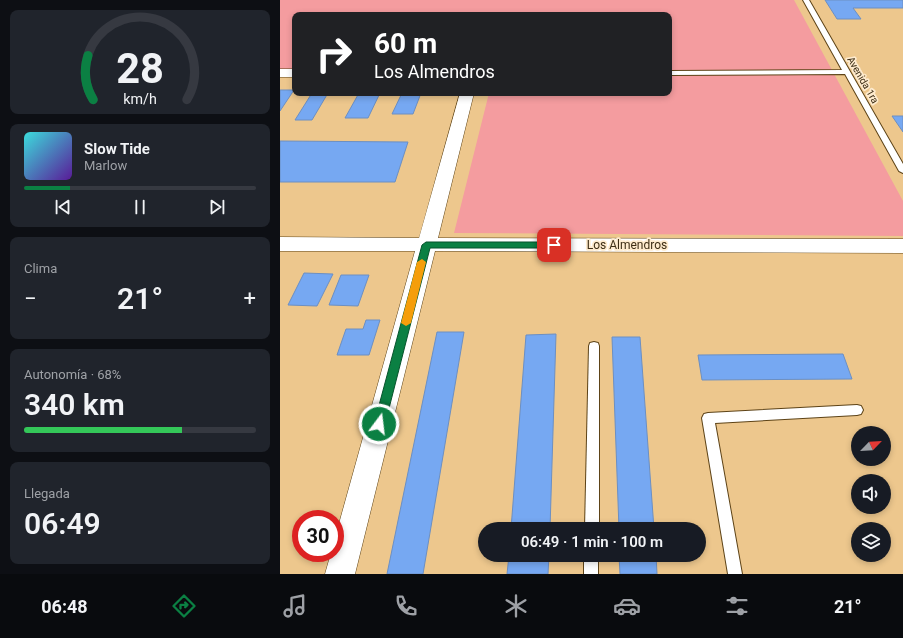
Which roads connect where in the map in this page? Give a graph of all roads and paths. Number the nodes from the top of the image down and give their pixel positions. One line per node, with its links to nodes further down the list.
1 (806, 0): 2 (lane, Avenida 1ra)
2 (847, 72): 5 (lane); 7 (lane, Avenida 1ra)
3 (280, 73): 4 (street)
4 (292, 73)
5 (672, 73)
6 (466, 96): 9 (street)
7 (903, 171)
8 (280, 244): 9 (street, Los Almendros)
9 (426, 245): 10 (street, Los Almendros); 15 (street)
10 (903, 246)
11 (594, 346): 13 (lane)
12 (857, 410): 17 (lane)
13 (592, 522)
14 (592, 562): 16 (lane)
15 (340, 574)
16 (591, 574)
17 (735, 574)

